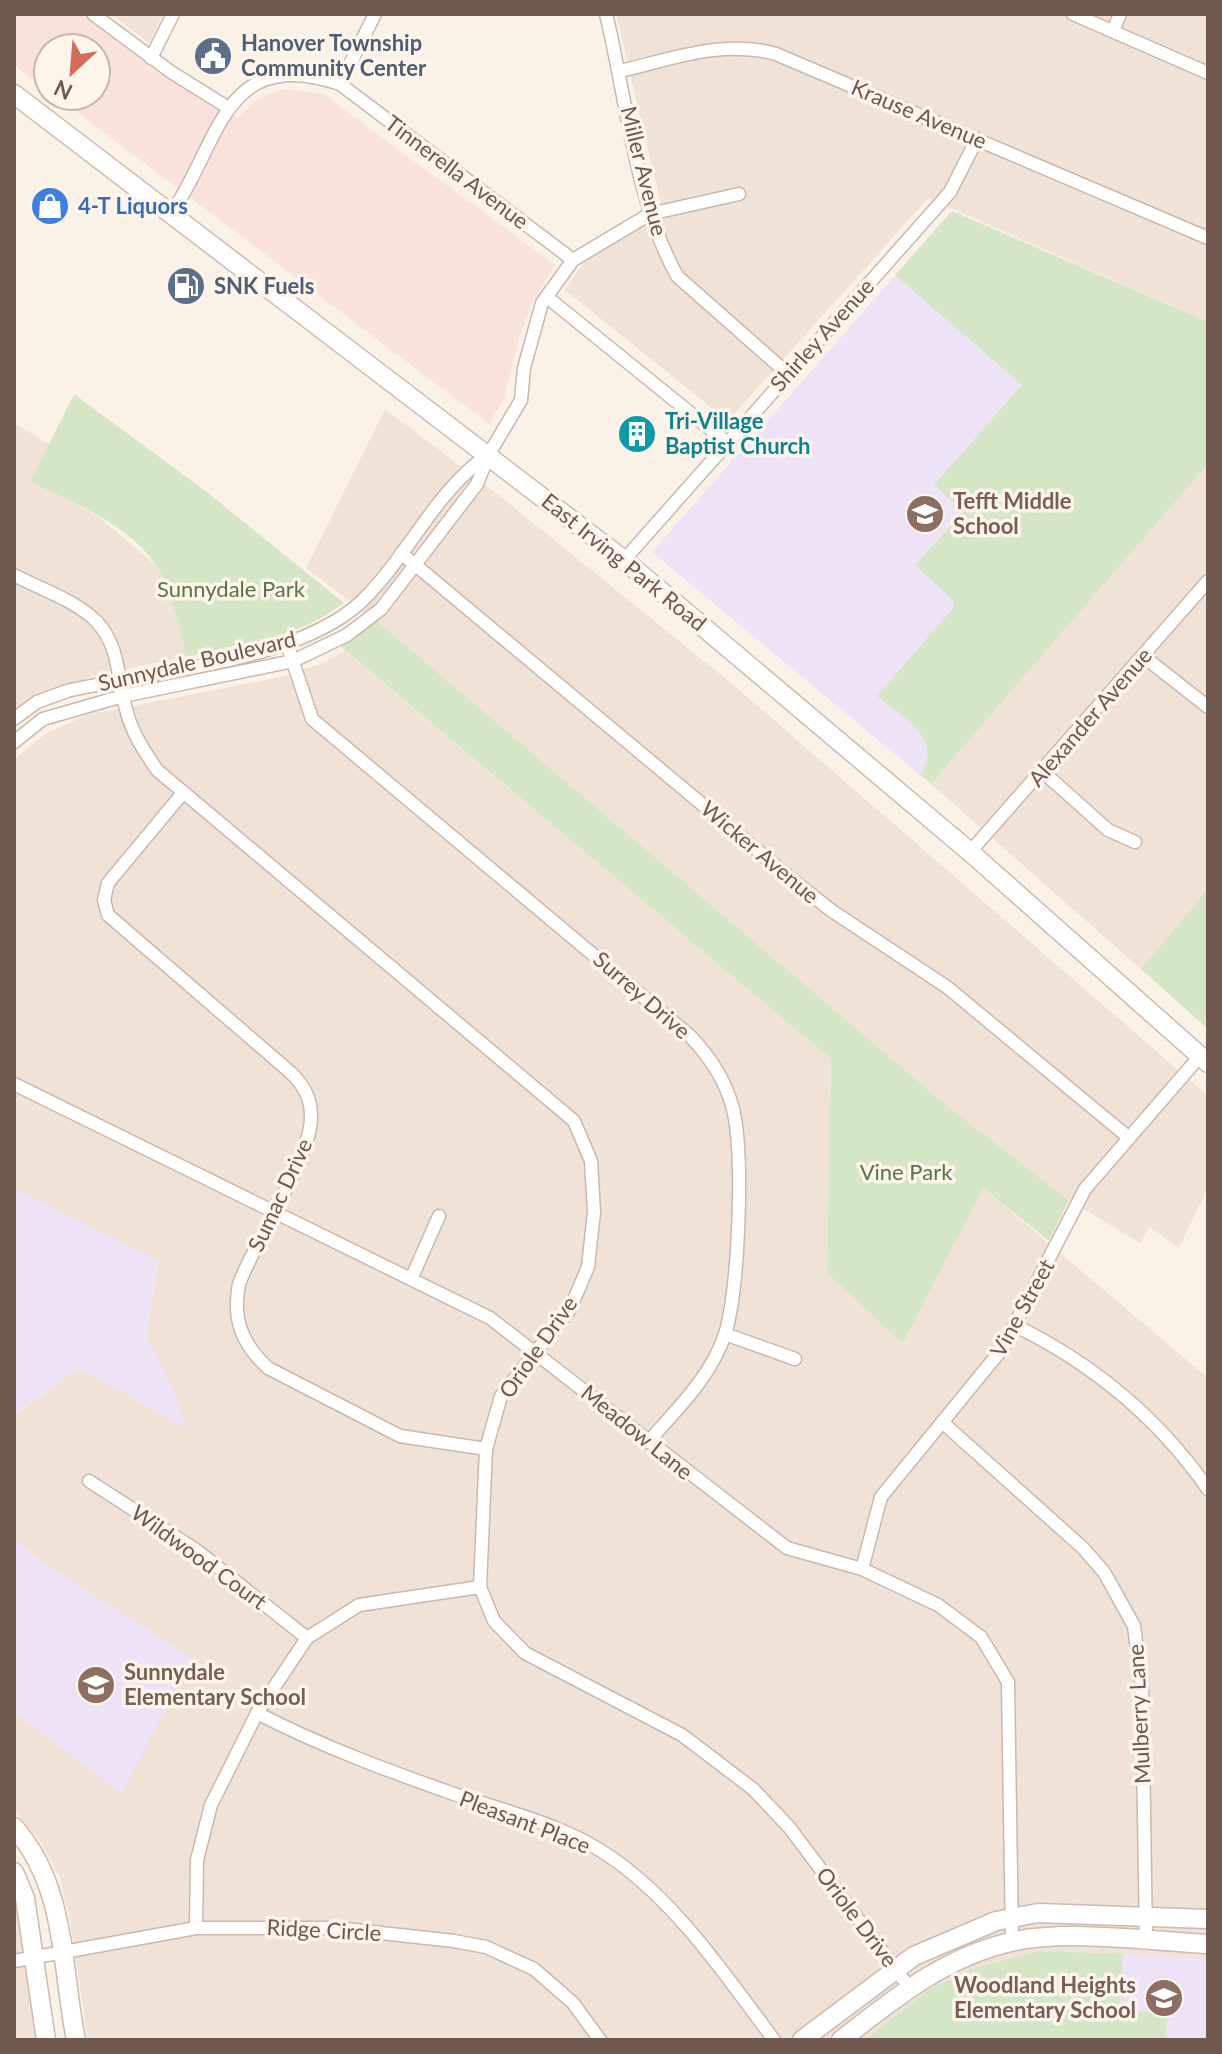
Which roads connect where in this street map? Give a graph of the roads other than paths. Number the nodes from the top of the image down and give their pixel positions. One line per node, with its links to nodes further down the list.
1 (93, 14): 8 (street)
2 (173, 14): 8 (street)
3 (375, 14): 11 (street)
4 (606, 14): 9 (street, Miller Avenue)
5 (1073, 14): 7 (street)
6 (1120, 14): 7 (street)
7 (1113, 31): 10 (street)
8 (151, 58): 13 (street)
9 (620, 71): 14 (street, Krause Avenue); 17 (street, Miller Avenue)
10 (1208, 73)
11 (340, 84): 13 (street); 19 (street, Tinnerella Avenue)
12 (14, 94): 16 (main road, East Irving Park Road)
13 (227, 107): 16 (street)
14 (977, 139): 18 (street, Krause Avenue); 21 (street, Shirley Avenue)
15 (739, 194): 17 (street)
16 (172, 212): 23 (main road, East Irving Park Road)
17 (650, 214): 19 (street); 21 (street, Miller Avenue)
18 (1208, 238)
19 (573, 260): 20 (street)
20 (547, 297): 22 (street); 23 (street)
21 (787, 373): 22 (street, Shirley Avenue)
22 (726, 442): 25 (street, Shirley Avenue)
23 (489, 454): 24 (street, Sunnydale Boulevard); 25 (main road, East Irving Park Road); 26 (street, Sunnydale Boulevard)
24 (401, 553): 26 (street, Wicker Avenue); 29 (street, Sunnydale Boulevard)
25 (624, 560): 40 (main road, East Irving Park Road)
26 (415, 564): 31 (street, Sunnydale Boulevard); 43 (street, Wicker Avenue)
27 (14, 575): 32 (street, Oriole Drive)
28 (1208, 581): 30 (street, Alexander Avenue)
29 (287, 644): 31 (street, Surrey Drive); 32 (street, Sunnydale Boulevard)
30 (1143, 656): 34 (street); 37 (street, Alexander Avenue)
31 (293, 661): 33 (street, Sunnydale Boulevard); 48 (street, Surrey Drive)
32 (121, 679): 33 (street, Oriole Drive); 35 (street, Sunnydale Boulevard)
33 (123, 696): 36 (street, Sunnydale Boulevard); 38 (street, Oriole Drive)
34 (1208, 707)
35 (14, 719)
36 (14, 742)
37 (1042, 771): 39 (street); 40 (street, Alexander Avenue)
38 (182, 794): 44 (street, Sumac Drive); 49 (street, Oriole Drive)
39 (1135, 842)
40 (970, 852): 41 (main road, East Irving Park Road)
41 (1204, 1059): 43 (street, Vine Street)
42 (14, 1084): 44 (street, Meadow Lane)
43 (1128, 1137): 47 (street, Vine Street)
44 (273, 1211): 46 (street, Meadow Lane); 53 (street, Sumac Drive)
45 (439, 1216): 46 (street)
46 (412, 1277): 49 (street, Meadow Lane)
47 (1016, 1326): 51 (street, Vine Street); 55 (street)
48 (725, 1334): 50 (street); 52 (street, Surrey Drive)
49 (534, 1349): 52 (street, Meadow Lane); 53 (street, Oriole Drive)
50 (795, 1359)
51 (942, 1422): 56 (street, Vine Street); 62 (street, Mulberry Lane)
52 (648, 1442): 56 (street, Meadow Lane)
53 (486, 1449): 57 (street, Oriole Drive)
54 (89, 1481): 58 (street, Wildwood Court)
55 (1208, 1489)
56 (862, 1569): 63 (street, Meadow Lane)
57 (480, 1587): 58 (street); 72 (street, Oriole Drive)
58 (307, 1638): 59 (street)
59 (257, 1713): 65 (street); 77 (street, Pleasant Place)
60 (14, 1827): 69 (main road)
61 (14, 1872): 70 (main road)
62 (1145, 1916): 63 (main road); 64 (main road); 66 (street, Mulberry Lane)
63 (1011, 1917): 67 (street, Meadow Lane); 72 (main road)
64 (1208, 1919)
65 (196, 1928): 69 (street, Ridge Circle); 76 (street, Ridge Circle)
66 (1146, 1940): 67 (main road); 68 (main road)
67 (1012, 1942): 73 (main road)
68 (1208, 1944)
69 (63, 1952): 70 (street, Ridge Circle); 75 (main road)
70 (34, 1956): 71 (street, Ridge Circle); 74 (main road)
71 (14, 1961)
72 (896, 1968): 73 (street, Oriole Drive); 78 (main road)
73 (909, 1987): 79 (main road)
74 (46, 2040)
75 (76, 2040)
76 (600, 2040)
77 (774, 2040)
78 (802, 2040)
79 (841, 2040)

